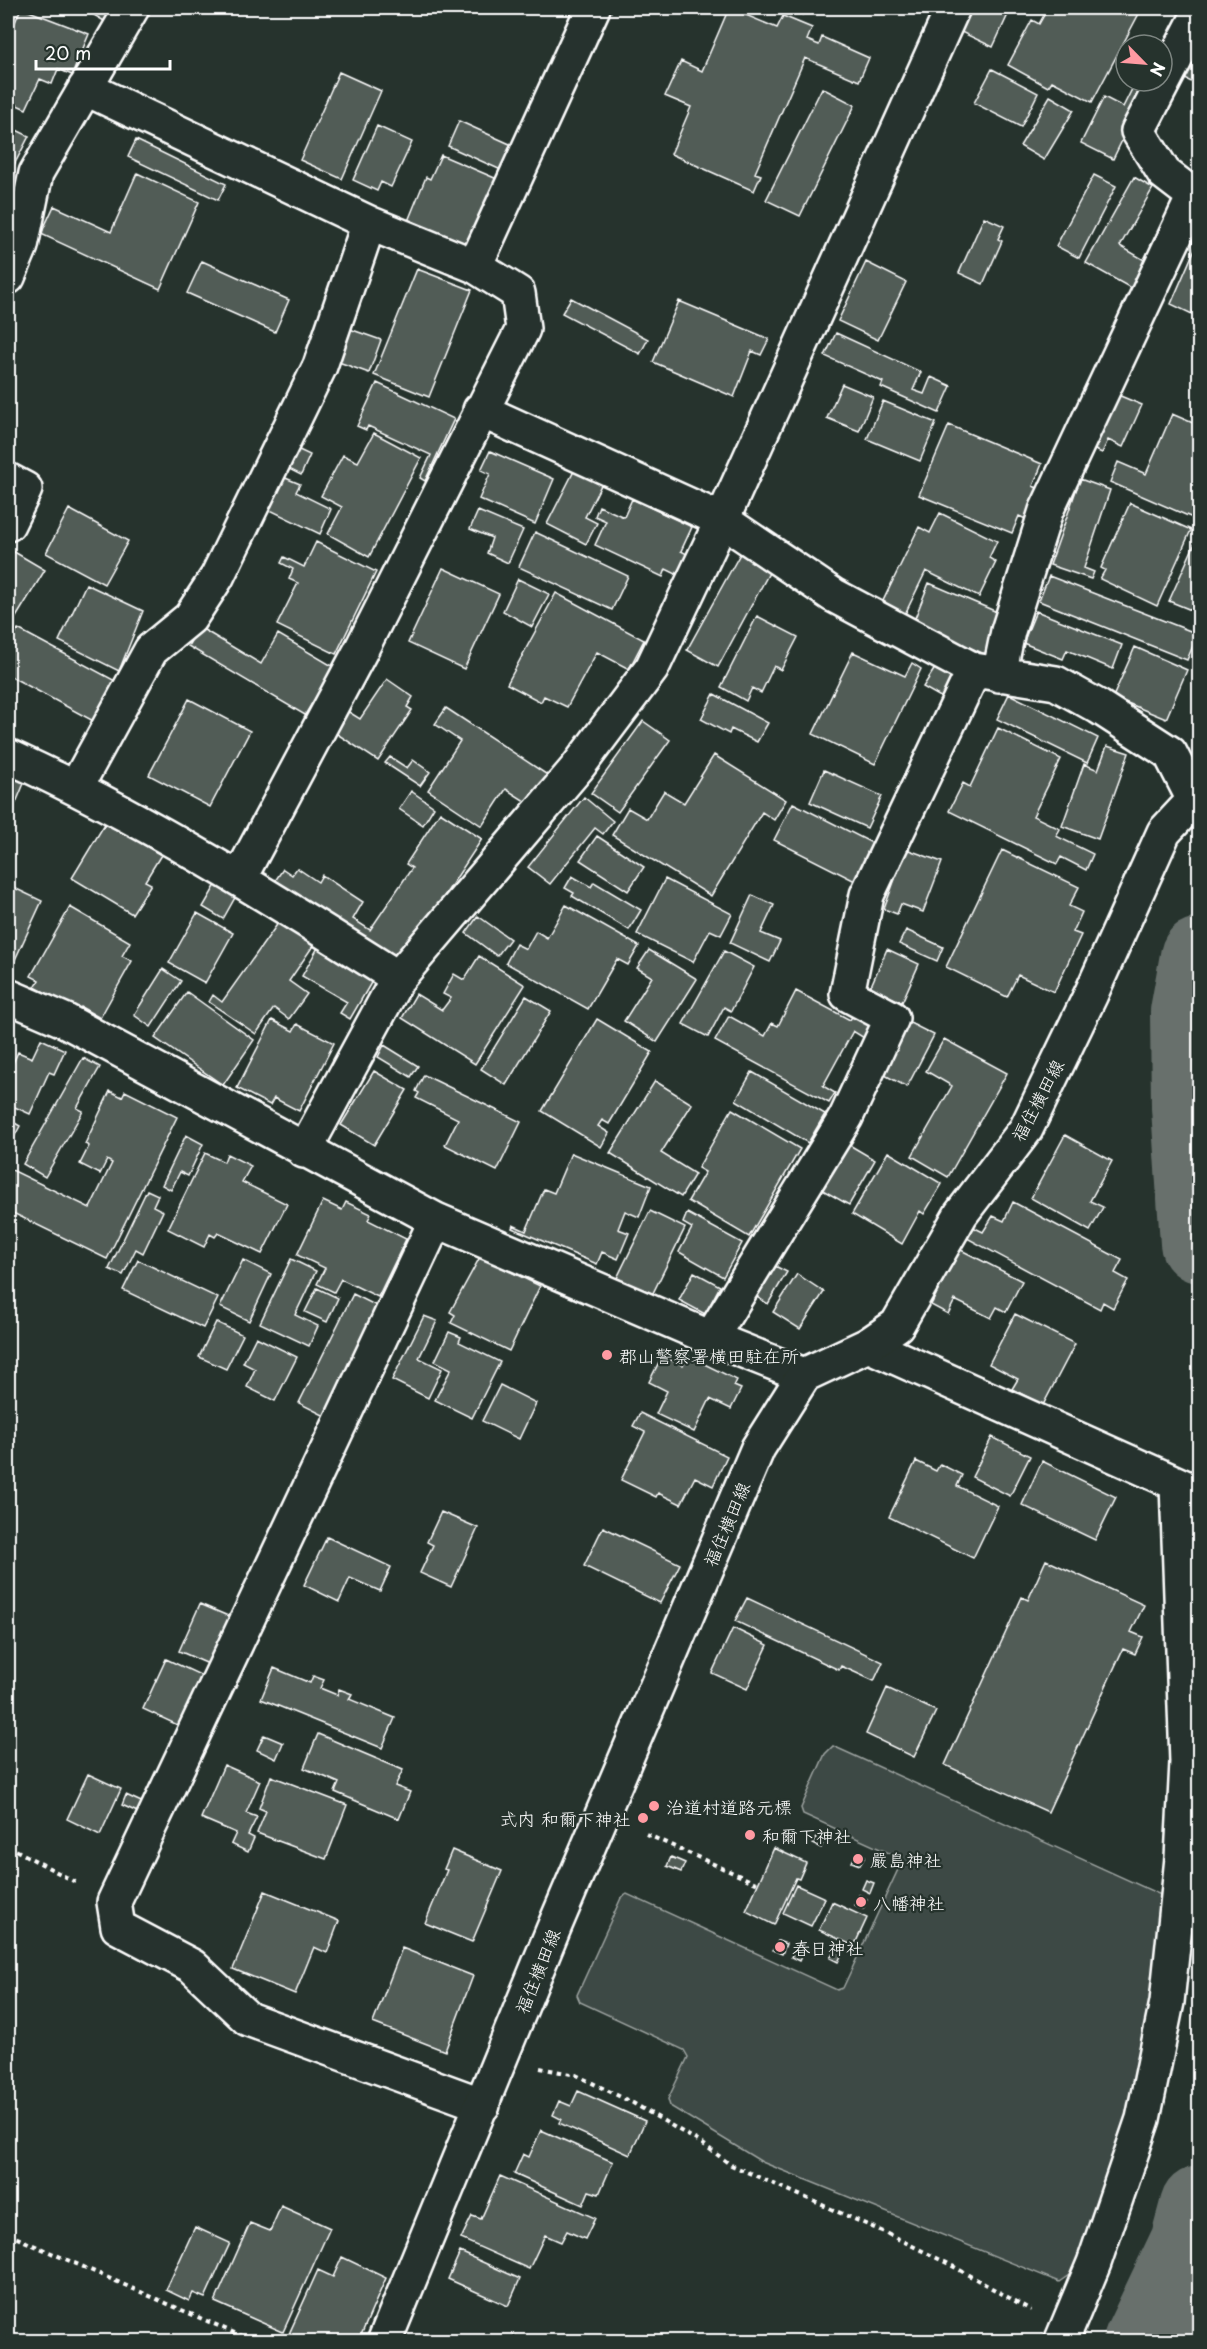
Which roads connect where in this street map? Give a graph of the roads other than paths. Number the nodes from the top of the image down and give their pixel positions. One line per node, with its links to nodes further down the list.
1 (132, 8): 5 (street)
2 (593, 8): 7 (street)
3 (953, 8): 11 (street)
4 (1200, 12): 13 (street)
5 (85, 88): 6 (street); 8 (street)
6 (369, 223): 7 (street); 15 (street)
7 (475, 266): 9 (street)
8 (8, 277)
9 (480, 410): 11 (street); 17 (street)
10 (8, 480): 12 (street)
11 (722, 520): 13 (street); 18 (street)
12 (8, 524)
13 (987, 672): 16 (street); 22 (street)
14 (8, 756): 15 (street)
15 (76, 787): 17 (street)
16 (1197, 799): 23 (street, 福住横田線)
17 (240, 877): 18 (street)
18 (399, 978): 20 (street)
19 (8, 996): 20 (street)
20 (304, 1151): 21 (street)
21 (436, 1220): 22 (street); 26 (street)
22 (711, 1338): 24 (street)
23 (868, 1345): 24 (street, 福住横田線); 25 (street)
24 (804, 1375): 26 (street, 福住横田線)
25 (1188, 1489): 27 (street)
26 (483, 2105): 28 (street, 福住横田線)
27 (1063, 2336)
28 (384, 2342)

